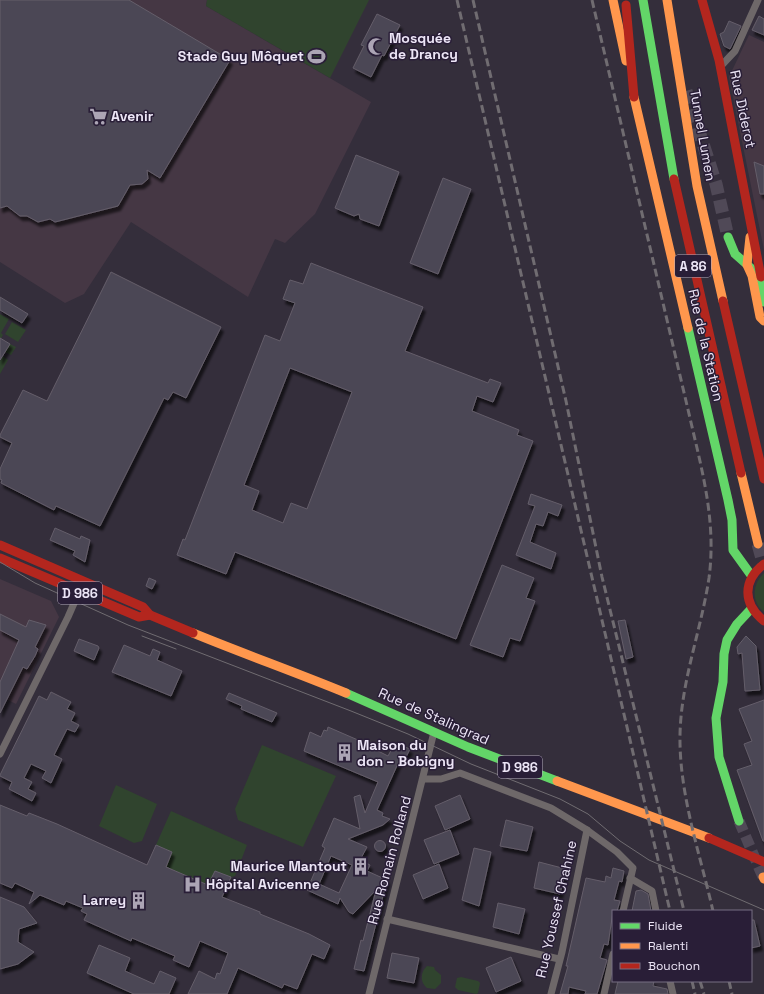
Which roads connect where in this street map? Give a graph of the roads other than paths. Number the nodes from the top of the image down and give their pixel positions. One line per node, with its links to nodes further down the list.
1 (613, 0): 8 (main road, Rue de la Station)
2 (643, 0): 16 (main road, A 86)
3 (667, 0): 15 (main road, Tunnel Lumen / A 86)
4 (702, 0): 7 (main road, Rue Diderot)
5 (758, 0): 7 (street)
6 (626, 6): 8 (main road)
7 (720, 67): 9 (main road, Rue Diderot)
8 (634, 97): 21 (main road, Rue de la Station)
9 (751, 225): 11 (main road, Rue Diderot); 12 (main road, Rue Diderot)
10 (728, 237): 11 (main road)
11 (747, 265): 12 (main road); 14 (main road, Rue Diderot)
12 (760, 277): 13 (main road, Rue Diderot)
13 (764, 298)
14 (764, 321)
15 (764, 479)
16 (758, 544)
17 (0, 545): 20 (main road, Rue de Stalingrad / D 986)
18 (0, 558): 22 (main road, Rue de Stalingrad / D 986)
19 (764, 564): 21 (main road)
20 (70, 575): 22 (main road); 24 (main road, Rue de Stalingrad / D 986)
21 (751, 575): 23 (main road)
22 (75, 591): 24 (main road, Rue de Stalingrad / D 986); 27 (street)
23 (751, 609): 25 (main road); 29 (main road)
24 (150, 615): 26 (main road, Rue de Stalingrad / D 986)
25 (764, 621)
26 (434, 732): 28 (street, Rue Romain Rolland); 31 (main road, Rue de Stalingrad / D 986)
27 (0, 754)
28 (423, 779): 30 (street); 37 (street, Rue Romain Rolland)
29 (739, 821)
30 (587, 830): 34 (street); 39 (street, Rue Youssef Chahine)
31 (753, 856): 32 (main road, Rue de Stalingrad); 33 (main road, Rue de Stalingrad / D 986)
32 (764, 858)
33 (764, 862)
34 (630, 878): 35 (street); 36 (street)
35 (623, 910)
36 (656, 910)
37 (387, 919): 39 (street); 41 (street, Rue Romain Rolland)
38 (612, 958): 43 (street)
39 (558, 959): 42 (street, Rue Youssef Chahine)
40 (670, 982): 44 (street)
41 (369, 994)
42 (551, 994)
43 (604, 994)
44 (673, 994)

